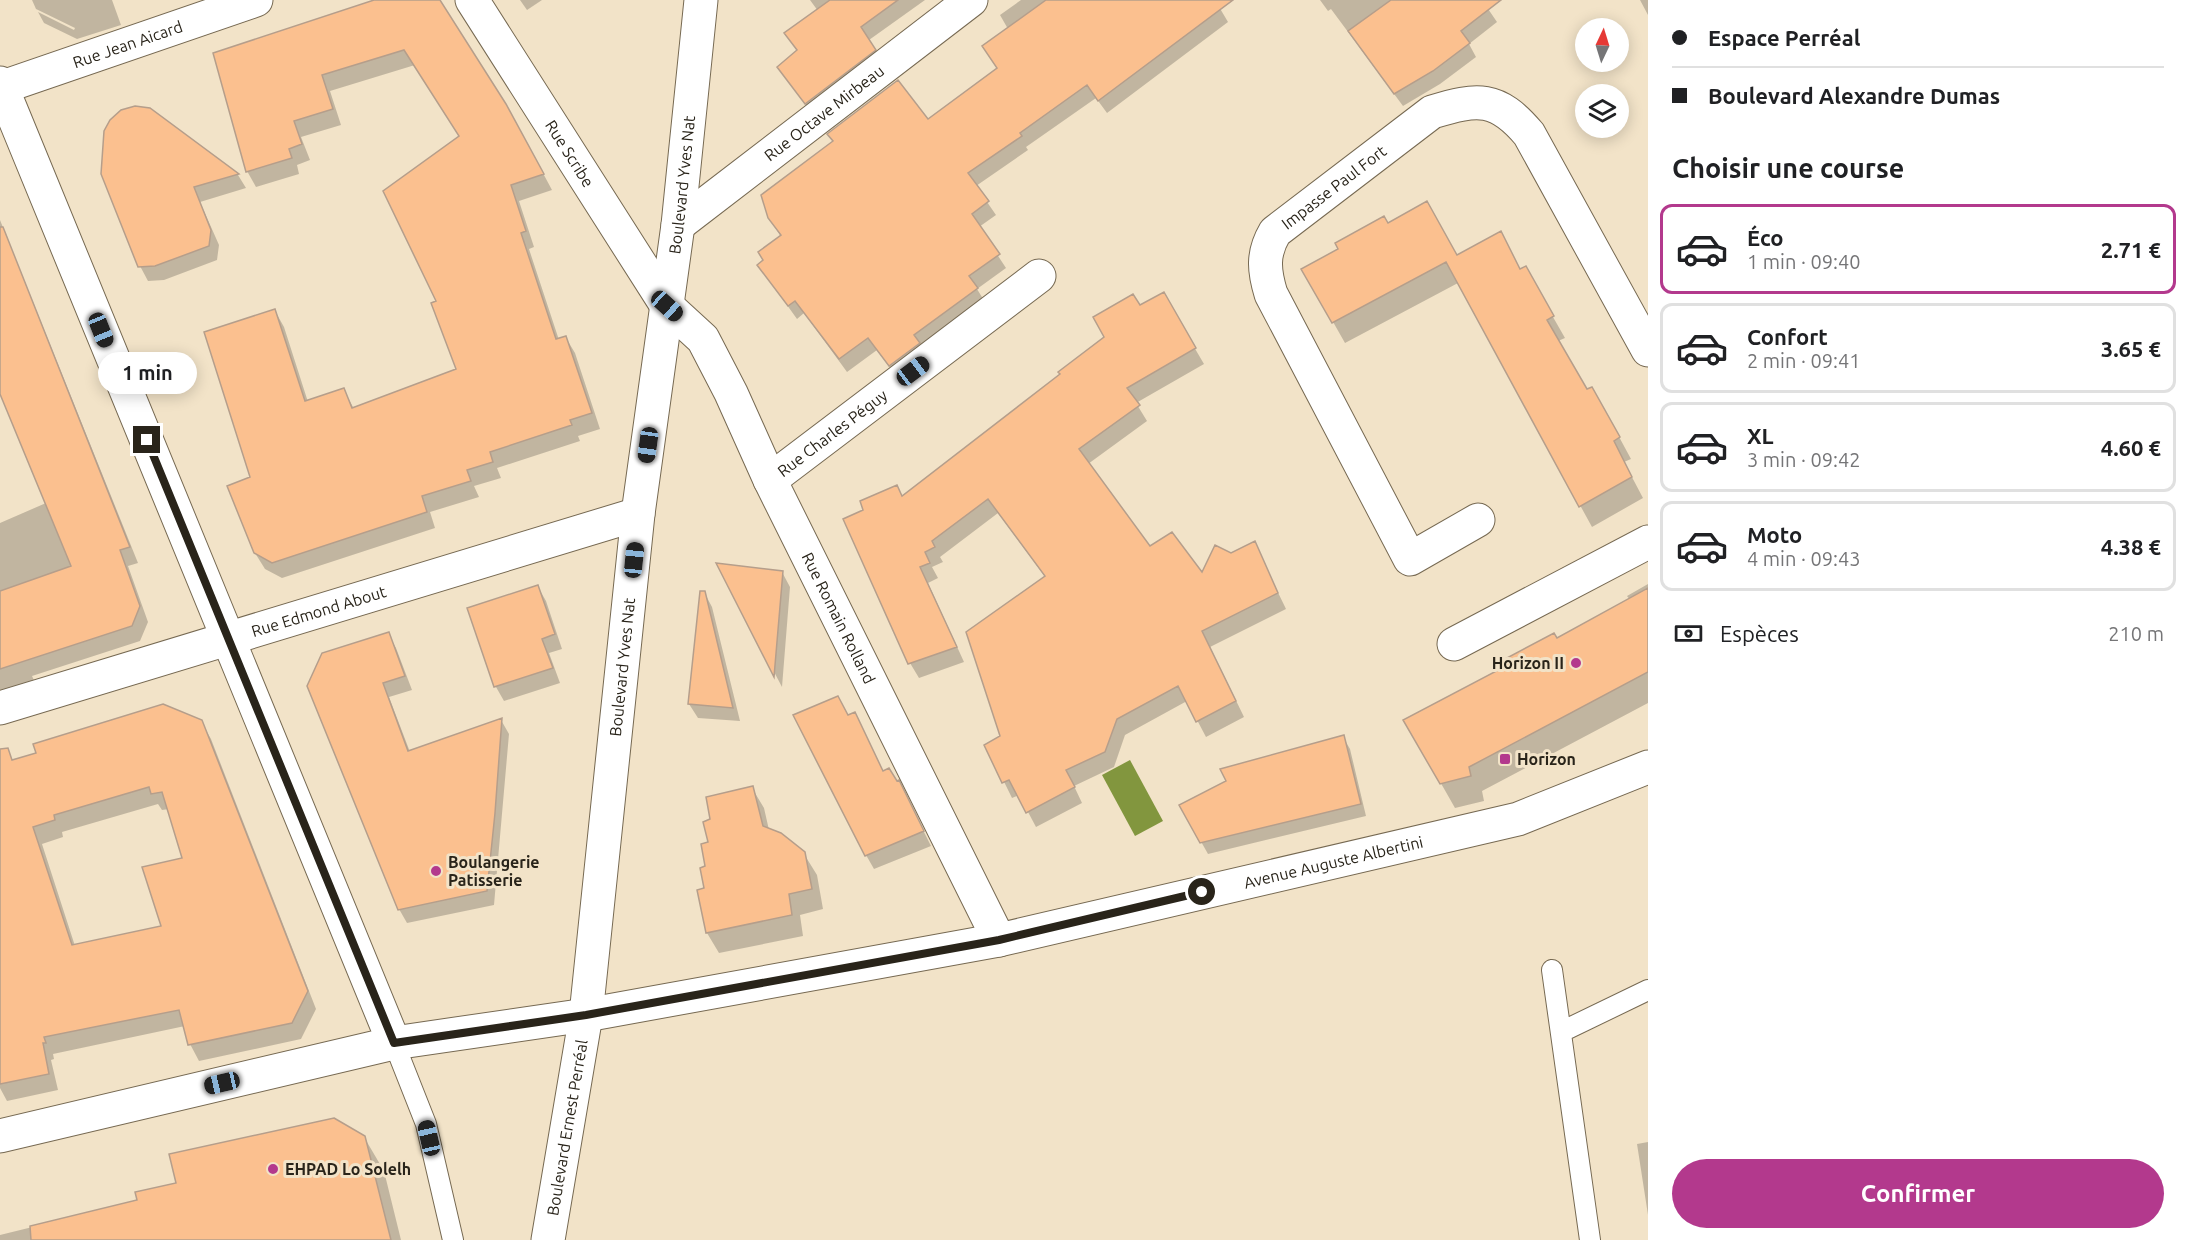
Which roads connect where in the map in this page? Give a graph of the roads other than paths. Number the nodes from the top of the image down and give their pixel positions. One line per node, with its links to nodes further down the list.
1 (256, 0): 5 (street, Rue Jean Aicard)
2 (472, 0): 8 (street, Rue Scribe)
3 (701, 0): 6 (street, Boulevard Yves Nat)
4 (971, 0): 6 (street, Rue Octave Mirbeau)
5 (1, 86): 14 (street)
6 (678, 225): 8 (street, Boulevard Yves Nat)
7 (1039, 276): 10 (street, Rue Charles Péguy)
8 (667, 306): 10 (street, Rue Romain Rolland); 11 (street, Boulevard Yves Nat)
9 (1648, 350): 12 (street, Impasse Paul Fort)
10 (770, 480): 18 (street, Rue Romain Rolland)
11 (638, 514): 14 (street, Rue Edmond About); 21 (street, Boulevard Yves Nat)
12 (1478, 520)
13 (1648, 542): 15 (street)
14 (228, 638): 16 (street, Rue Edmond About); 23 (street)
15 (1454, 644)
16 (0, 708)
17 (1648, 767): 18 (street, Avenue Auguste Albertini)
18 (999, 940): 21 (street, Avenue Auguste Albertini)
19 (1552, 970): 22 (lane)
20 (1648, 990): 22 (lane)
21 (586, 1015): 23 (street, Avenue Auguste Albertini); 26 (street, Boulevard Ernest Perréal)
22 (1561, 1032): 27 (lane)
23 (394, 1043): 24 (street, Avenue Auguste Albertini); 25 (lane)
24 (0, 1136)
25 (453, 1240)
26 (548, 1240)
27 (1590, 1240)

